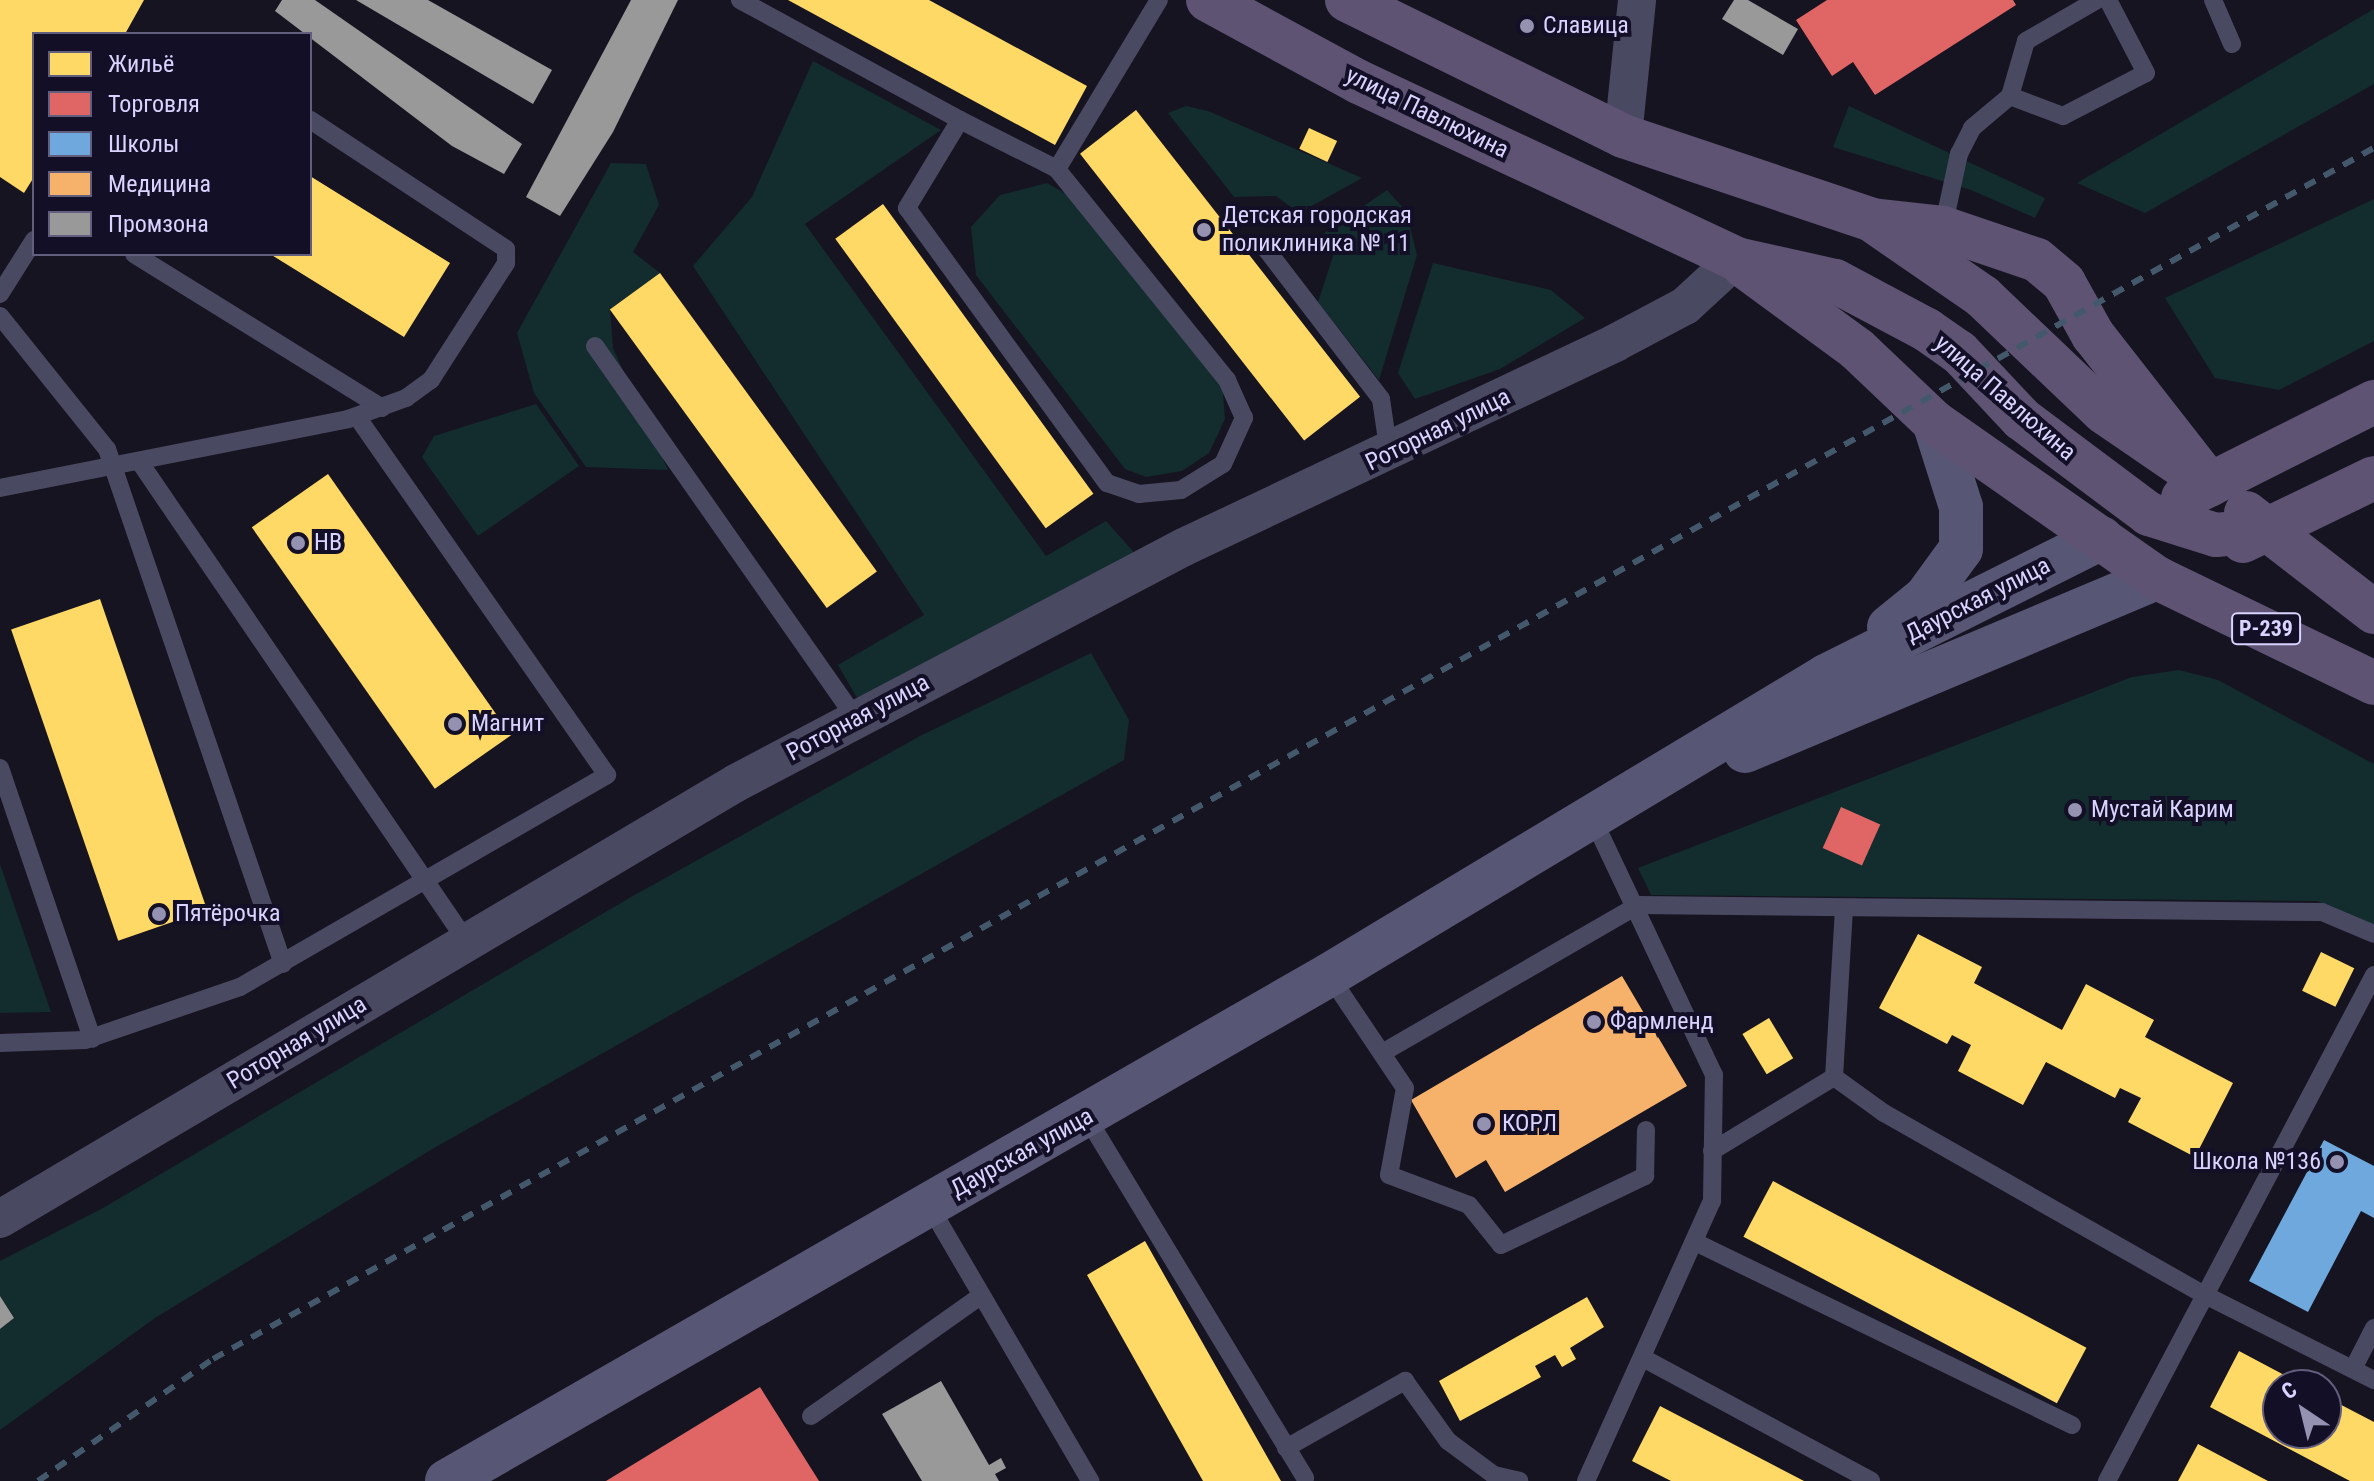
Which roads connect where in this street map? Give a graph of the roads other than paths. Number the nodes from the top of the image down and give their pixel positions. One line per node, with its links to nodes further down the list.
1 (740, 0): 11 (lane)
2 (1159, 0): 14 (lane)
3 (1208, 0): 20 (main road, улица Павлюхина)
4 (1347, 0): 13 (main road)
5 (1637, 0): 13 (street)
6 (2097, 0): 10 (lane)
7 (2108, 0): 10 (lane)
8 (2213, 0): 9 (lane)
9 (2232, 44)
10 (2010, 96): 16 (lane)
11 (960, 120): 14 (lane); 14 (lane)
12 (312, 121): 25 (lane)
13 (1623, 136): 15 (main road)
14 (1057, 169)
15 (1872, 220): 16 (main road); 32 (main road)
16 (1943, 228): 32 (main road)
17 (32, 243): 21 (lane)
18 (1266, 249): 28 (lane)
19 (137, 256): 25 (lane)
20 (1736, 259): 27 (main road, улица Павлюхина); 28 (street, Роторная улица); 34 (main road, улица Павлюхина)
21 (0, 294)
22 (0, 316): 30 (lane)
23 (595, 346): 41 (lane)
24 (2374, 402): 32 (main road, Даурская улица)
25 (382, 408): 26 (lane)
26 (357, 417): 29 (lane); 44 (lane)
27 (1934, 422): 36 (main road, улица Павлюхина); 39 (street)
28 (1389, 454): 41 (street, Роторная улица)
29 (139, 461): 30 (lane); 44 (lane)
30 (113, 466): 33 (lane); 49 (lane)
31 (2374, 478): 35 (main road, Даурская улица)
32 (2210, 485): 34 (main road, Даурская улица); 35 (main road)
33 (0, 488)
34 (2149, 514): 35 (main road, улица Павлюхина); 36 (main road, Даурская улица)
35 (2268, 530): 37 (main road, Даурская улица); 38 (main road)
36 (2101, 538): 37 (main road, улица Павлюхина); 39 (street, Даурская улица)
37 (2157, 578): 40 (main road, Р-239); 43 (street, Даурская улица)
38 (2374, 612)
39 (1826, 676): 43 (street, Даурская улица)
40 (2374, 683)
41 (856, 719): 48 (street, Роторная улица)
42 (0, 768): 52 (lane)
43 (1591, 815): 45 (lane); 50 (street, Даурская улица)
44 (426, 881): 48 (lane); 49 (lane)
45 (1638, 905): 46 (lane); 54 (lane); 58 (lane)
46 (1844, 908): 47 (lane); 55 (lane)
47 (2374, 934)
48 (467, 942): 60 (street, Роторная улица)
49 (283, 964): 52 (lane)
50 (1329, 975): 54 (lane); 56 (street, Даурская улица)
51 (2374, 975): 62 (lane)
52 (92, 1039): 53 (lane)
53 (0, 1043)
54 (1382, 1053): 57 (lane)
55 (1834, 1077): 58 (lane); 62 (lane)
56 (1086, 1116): 59 (street, Даурская улица); 70 (lane)
57 (1646, 1130)
58 (1712, 1151): 61 (lane)
59 (929, 1205): 63 (lane); 72 (street, Даурская улица)
60 (0, 1219)
61 (1695, 1242): 65 (lane); 69 (lane)
62 (2201, 1293): 66 (lane); 77 (lane)
63 (982, 1295): 68 (lane); 73 (lane)
64 (2374, 1328): 66 (lane)
65 (1643, 1358): 75 (lane); 76 (lane)
66 (2353, 1369): 67 (lane)
67 (2374, 1380)
68 (811, 1416)
69 (2072, 1425)
70 (1286, 1448): 71 (lane); 74 (lane)
71 (1305, 1478)
72 (447, 1481)
73 (1090, 1481)
74 (1519, 1481)
75 (1586, 1481)
76 (1871, 1481)
77 (2107, 1481)

